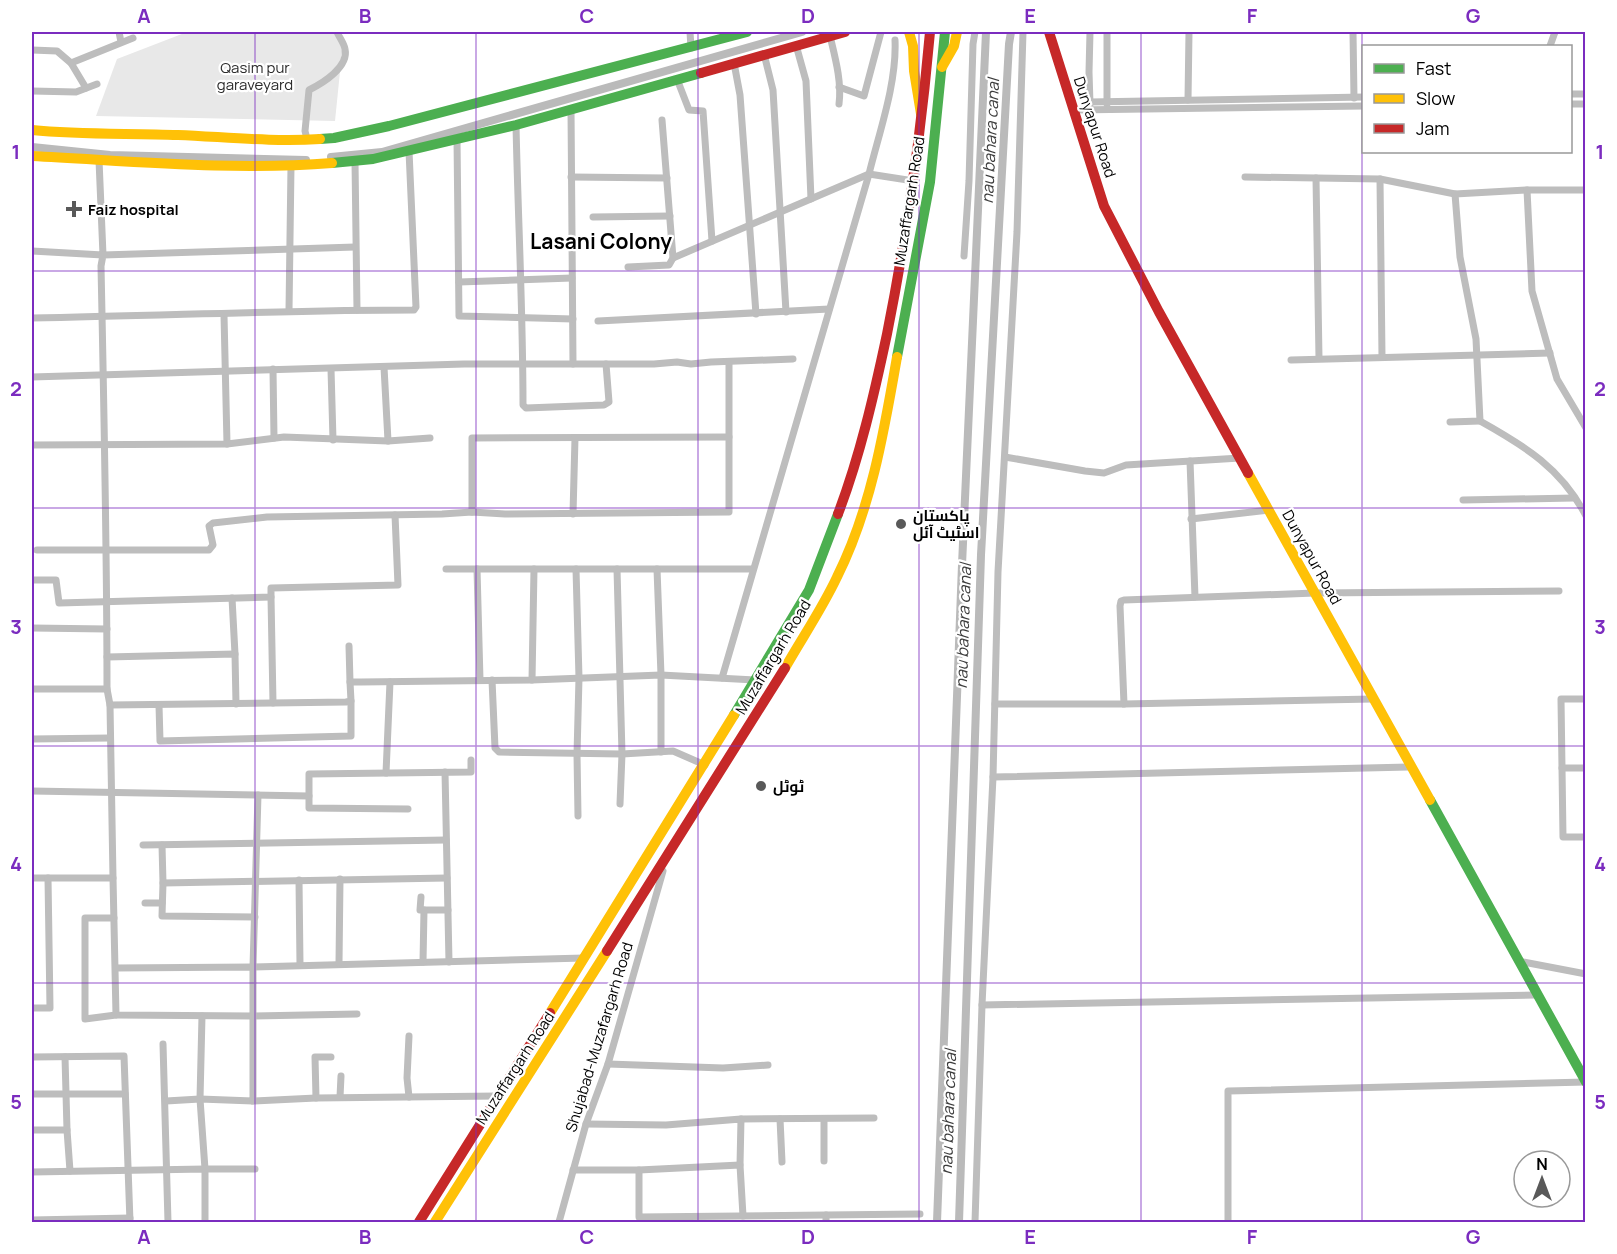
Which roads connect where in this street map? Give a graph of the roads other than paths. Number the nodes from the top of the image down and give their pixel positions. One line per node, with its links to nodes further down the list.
1 (119, 32): 22 (street)
2 (337, 32): 48 (street)
3 (690, 32): 24 (street)
4 (747, 32): 18 (main road)
5 (845, 32): 19 (main road)
6 (881, 32): 32 (street)
7 (909, 32): 44 (main road)
8 (930, 32): 44 (main road, Muzaffargarh Road)
9 (945, 32): 29 (main road, Muzaffargarh Road)
10 (957, 32): 29 (main road)
11 (975, 32): 75 (street)
12 (1023, 32): 122 (street)
13 (1049, 32): 43 (main road, Dunyapur Road)
14 (1090, 32): 39 (street)
15 (1107, 32): 40 (street)
16 (1189, 32): 37 (street)
17 (1353, 32): 35 (street)
18 (729, 34): 24 (main road)
19 (830, 36): 23 (main road); 32 (street)
20 (134, 38): 22 (street)
21 (895, 40): 55 (street)
22 (121, 42): 27 (street)
23 (796, 45): 26 (main road); 65 (street)
24 (692, 48): 48 (main road)
25 (32, 50): 27 (street)
26 (764, 54): 28 (main road); 66 (street)
27 (70, 63): 33 (street)
28 (734, 63): 30 (main road); 69 (street)
29 (941, 68): 82 (main road, Muzaffargarh Road)
30 (677, 79): 42 (main road); 70 (street)
31 (97, 84): 33 (street)
32 (839, 87): 38 (street)
33 (86, 88): 34 (street)
34 (32, 91)
35 (1354, 98): 36 (street); 37 (street)
36 (1362, 98)
37 (1188, 100): 40 (street)
38 (839, 104)
39 (1091, 105): 40 (street); 43 (street)
40 (1107, 105): 41 (street)
41 (1362, 106)
42 (571, 109): 46 (main road); 56 (street)
43 (1074, 110): 123 (main road, Dunyapur Road)
44 (922, 119): 61 (main road, Muzaffargarh Road)
45 (662, 120): 58 (street)
46 (516, 125): 49 (main road); 79 (street)
47 (32, 130): 48 (main road)
48 (307, 140)
49 (457, 140): 50 (main road); 80 (street)
50 (409, 151): 53 (main road); 85 (street)
51 (32, 156): 52 (main road)
52 (99, 160): 54 (main road); 74 (street)
53 (355, 161): 54 (main road); 71 (street)
54 (291, 166): 72 (street)
55 (869, 174): 61 (street); 65 (street); 83 (street)
56 (572, 177): 58 (street); 78 (street)
57 (1245, 177): 59 (street)
58 (667, 178): 67 (street)
59 (1316, 178): 60 (street); 97 (street)
60 (1380, 179): 64 (street); 96 (street)
61 (914, 181): 81 (main road, Muzaffargarh Road)
62 (1527, 190): 63 (street); 64 (street); 94 (street)
63 (1586, 190)
64 (1455, 194): 95 (street)
65 (811, 199): 66 (street)
66 (780, 212): 69 (street); 86 (street)
67 (670, 216): 68 (street); 76 (street)
68 (593, 217)
69 (750, 225): 70 (street); 87 (street)
70 (712, 241): 76 (street)
71 (355, 247): 72 (street); 85 (street)
72 (289, 249): 74 (street); 84 (street)
73 (32, 251): 74 (street)
74 (103, 255): 89 (street)
75 (964, 256)
76 (673, 258): 77 (street)
77 (628, 267)
78 (572, 278): 79 (street); 92 (street)
79 (521, 280): 80 (street); 91 (street)
80 (459, 282): 91 (street)
81 (892, 306): 82 (main road); 161 (main road, Muzaffargarh Road)
82 (907, 308): 200 (main road, Muzaffargarh Road)
83 (829, 309): 86 (street); 141 (street)
84 (290, 310): 85 (street); 88 (street)
85 (357, 310)
86 (786, 312): 87 (street)
87 (756, 314): 93 (street)
88 (224, 315): 89 (street); 107 (street)
89 (102, 317): 90 (street); 108 (street)
90 (32, 318)
91 (523, 318): 92 (street); 101 (street)
92 (573, 319): 102 (street)
93 (598, 321)
94 (1550, 353): 95 (street); 112 (street)
95 (1477, 354): 96 (street); 110 (street)
96 (1382, 357): 97 (street)
97 (1318, 358): 99 (street)
98 (793, 359): 100 (street)
99 (1291, 360)
100 (729, 362): 103 (street); 113 (street)
101 (523, 364): 102 (street); 103 (street); 104 (street)
102 (573, 364): 103 (street)
103 (606, 364)
104 (384, 367): 106 (street); 118 (street)
105 (273, 369): 106 (street); 107 (street); 114 (street)
106 (331, 369): 117 (street)
107 (225, 371): 108 (street); 120 (street)
108 (103, 375): 109 (street); 119 (street)
109 (32, 377)
110 (1480, 421): 111 (street); 125 (street)
111 (1450, 422)
112 (1584, 423)
113 (729, 437): 116 (street); 129 (street)
114 (274, 438): 117 (street); 120 (street)
115 (430, 438): 118 (street)
116 (575, 438): 128 (street); 129 (street)
117 (333, 440): 118 (street)
118 (388, 441)
119 (104, 444): 120 (street); 121 (street); 134 (street)
120 (228, 444)
121 (32, 445)
122 (1005, 457): 124 (street); 171 (street)
123 (1240, 458): 124 (street); 127 (main road, Dunyapur Road)
124 (1190, 462): 132 (street)
125 (1574, 498): 126 (street); 131 (street)
126 (1463, 500)
127 (1269, 510): 132 (street); 144 (main road, Dunyapur Road)
128 (472, 512): 129 (street); 130 (street)
129 (573, 514)
130 (395, 515): 134 (street); 145 (street)
131 (1586, 516)
132 (1191, 519): 146 (street)
133 (37, 550): 134 (street)
134 (108, 550): 148 (street)
135 (446, 569): 136 (street)
136 (477, 569): 137 (street); 158 (street)
137 (534, 569): 138 (street); 160 (street)
138 (576, 569): 139 (street); 155 (street)
139 (617, 569): 140 (street); 156 (street)
140 (657, 569): 141 (street); 154 (street)
141 (753, 569): 157 (street)
142 (32, 580): 148 (street)
143 (1559, 591): 144 (street)
144 (1315, 593): 146 (street); 166 (main road, Dunyapur Road)
145 (271, 597): 147 (street); 170 (street)
146 (1195, 597): 172 (street)
147 (232, 598): 148 (street); 152 (street)
148 (108, 602): 150 (street)
149 (32, 628): 150 (street)
150 (108, 629): 153 (street)
151 (349, 646): 162 (street)
152 (235, 654): 153 (street); 169 (street)
153 (108, 657): 165 (street)
154 (661, 675): 156 (street); 157 (street); 177 (street)
155 (579, 678): 156 (street); 160 (street); 178 (street)
156 (619, 678): 179 (street)
157 (722, 678): 161 (street)
158 (480, 680): 159 (street); 163 (street)
159 (492, 680): 160 (street); 178 (street)
160 (532, 680)
161 (755, 680): 181 (main road, Muzaffargarh Road)
162 (350, 682): 163 (street); 168 (street)
163 (390, 682): 186 (street)
164 (32, 689): 165 (street)
165 (108, 689): 173 (street)
166 (1373, 699): 172 (street); 182 (main road, Dunyapur Road)
167 (1586, 699): 183 (street)
168 (351, 701): 170 (street); 174 (street)
169 (236, 704): 170 (street); 174 (street)
170 (273, 704)
171 (995, 704): 172 (street); 187 (street)
172 (1124, 704)
173 (110, 705): 174 (street); 175 (street)
174 (159, 705)
175 (110, 738): 176 (street); 189 (street)
176 (32, 739)
177 (661, 752): 179 (street); 181 (street)
178 (577, 754): 179 (street); 194 (street)
179 (622, 754): 192 (street)
180 (471, 760): 185 (street)
181 (705, 765): 216 (main road, Muzaffargarh Road)
182 (1409, 767): 187 (street); 219 (main road, Dunyapur Road)
183 (1562, 768): 184 (street); 195 (street)
184 (1586, 768)
185 (445, 772): 186 (street); 196 (street)
186 (386, 773): 191 (street)
187 (993, 777): 226 (street)
188 (32, 791): 189 (street)
189 (111, 792): 190 (street); 203 (street)
190 (258, 795): 191 (street); 197 (street)
191 (309, 796): 193 (street)
192 (620, 804)
193 (408, 809)
194 (578, 816)
195 (1586, 837)
196 (446, 840): 197 (street); 204 (street)
197 (257, 843): 198 (street); 207 (street)
198 (162, 845): 199 (street); 208 (street)
199 (143, 846)
200 (666, 860): 237 (street, Shujabad-Muzafargarh Road); 279 (main road, Muzaffargarh Road)
201 (32, 878): 202 (street)
202 (48, 878): 203 (street); 227 (street)
203 (113, 878): 215 (street)
204 (447, 878): 205 (street); 213 (street)
205 (340, 879): 206 (street); 220 (street)
206 (299, 880): 207 (street); 221 (street)
207 (256, 882): 208 (street); 214 (street)
208 (163, 883): 211 (street)
209 (421, 897): 212 (street)
210 (145, 903): 211 (street)
211 (162, 903): 214 (street)
212 (424, 910): 213 (street); 217 (street)
213 (448, 910): 218 (street)
214 (255, 917): 222 (street)
215 (114, 918): 223 (street); 229 (street)
216 (584, 958): 218 (street); 244 (main road, Muzaffargarh Road)
217 (423, 962): 218 (street); 220 (street)
218 (449, 962)
219 (1518, 962): 224 (street); 225 (main road, Dunyapur Road)
220 (339, 963): 221 (street)
221 (300, 965): 222 (street)
222 (253, 967): 223 (street); 231 (street)
223 (115, 968): 229 (street)
224 (1586, 974)
225 (1536, 995): 226 (street); 240 (main road, Dunyapur Road)
226 (982, 1005): 281 (street)
227 (32, 1008)
228 (357, 1014): 231 (street)
229 (116, 1015): 230 (street)
230 (202, 1016): 231 (street); 248 (street)
231 (253, 1016): 250 (street)
232 (409, 1036): 246 (street)
233 (163, 1044): 249 (street)
234 (32, 1057): 235 (street)
235 (65, 1057): 241 (street); 243 (street)
236 (331, 1057): 247 (street)
237 (608, 1064): 238 (street); 255 (street, Shujabad-Muzafargarh Road)
238 (768, 1065)
239 (341, 1076): 245 (street)
240 (1586, 1082): 282 (street)
241 (66, 1093): 242 (street); 243 (street); 256 (street)
242 (32, 1094)
243 (125, 1094): 261 (street)
244 (497, 1096): 246 (street); 278 (main road, Muzaffargarh Road)
245 (340, 1097): 246 (street); 247 (street)
246 (409, 1097)
247 (316, 1098): 250 (street)
248 (200, 1099): 249 (street); 250 (street); 262 (street)
249 (166, 1101): 264 (street)
250 (253, 1101)
251 (874, 1118): 254 (street)
252 (741, 1119): 253 (street); 255 (street); 260 (street)
253 (780, 1119): 254 (street); 259 (street)
254 (824, 1119): 258 (street)
255 (586, 1124): 265 (street, Shujabad-Muzafargarh Road)
256 (67, 1130): 257 (street); 267 (street)
257 (32, 1131)
258 (824, 1161)
259 (782, 1162)
260 (740, 1165): 266 (street); 270 (street)
261 (128, 1169): 264 (street); 267 (street); 274 (street)
262 (205, 1169): 263 (street); 264 (street); 277 (street)
263 (255, 1169)
264 (167, 1170): 276 (street)
265 (573, 1170): 266 (street); 280 (street, Shujabad-Muzafargarh Road)
266 (639, 1170): 270 (street)
267 (70, 1171): 268 (street)
268 (32, 1172)
269 (920, 1214): 272 (street)
270 (743, 1216): 271 (street)
271 (784, 1219): 272 (street)
272 (826, 1219)
273 (32, 1220): 275 (street)
274 (130, 1220): 275 (street)
275 (52, 1221)
276 (168, 1222)
277 (206, 1222)
278 (419, 1222)
279 (435, 1222)
280 (559, 1222)
281 (975, 1222)
282 (1228, 1222)

